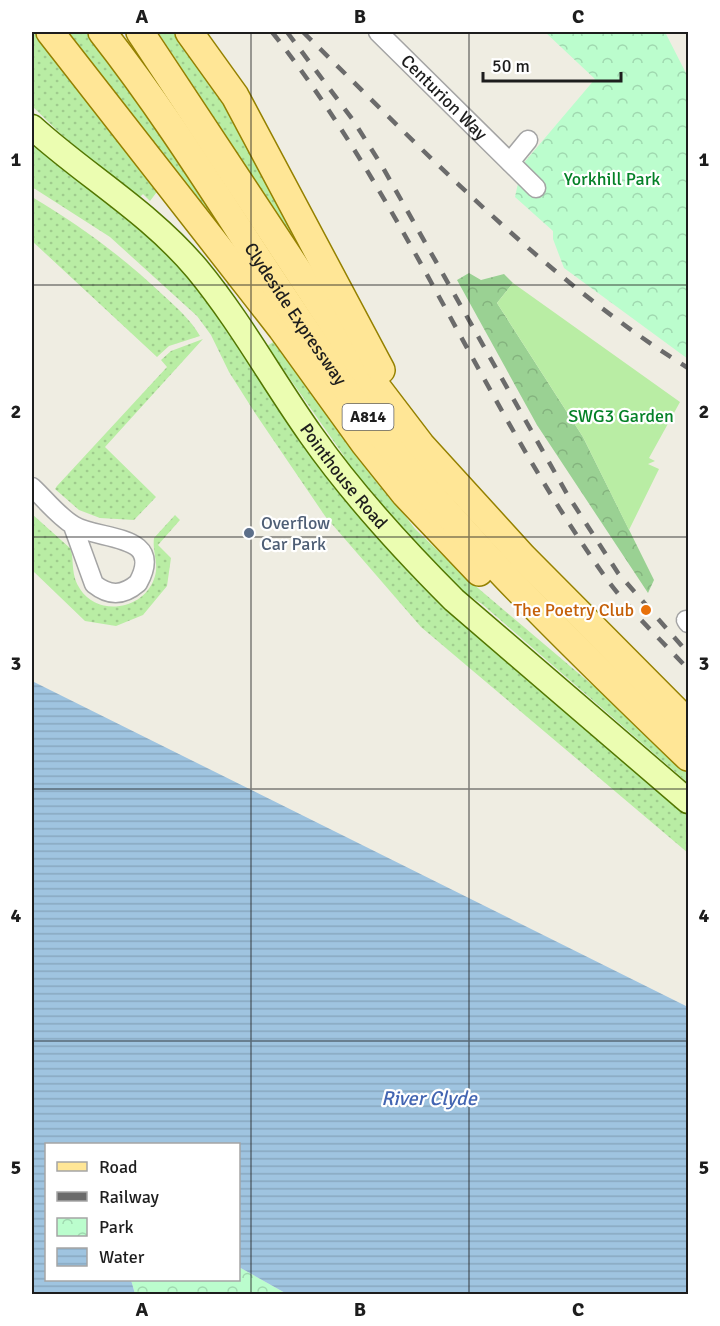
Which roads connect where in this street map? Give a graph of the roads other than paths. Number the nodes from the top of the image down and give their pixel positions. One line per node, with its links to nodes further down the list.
1 (50, 32): 13 (main road, A814)
2 (102, 32): 13 (main road, Clydeside Expressway / A814)
3 (140, 32): 10 (main road, Clydeside Expressway / A814)
4 (189, 32): 10 (main road, A814)
5 (378, 32): 8 (street, Centurion Way)
6 (32, 127): 16 (street, Pointhouse Road)
7 (528, 140): 8 (street)
8 (510, 162): 9 (street, Centurion Way)
9 (536, 188)
10 (421, 445): 14 (main road, Clydeside Expressway / A814)
11 (32, 488): 12 (street)
12 (73, 526)
13 (628, 699): 15 (main road, Clydeside Expressway / A814)
14 (688, 723)
15 (688, 757)
16 (688, 801)

